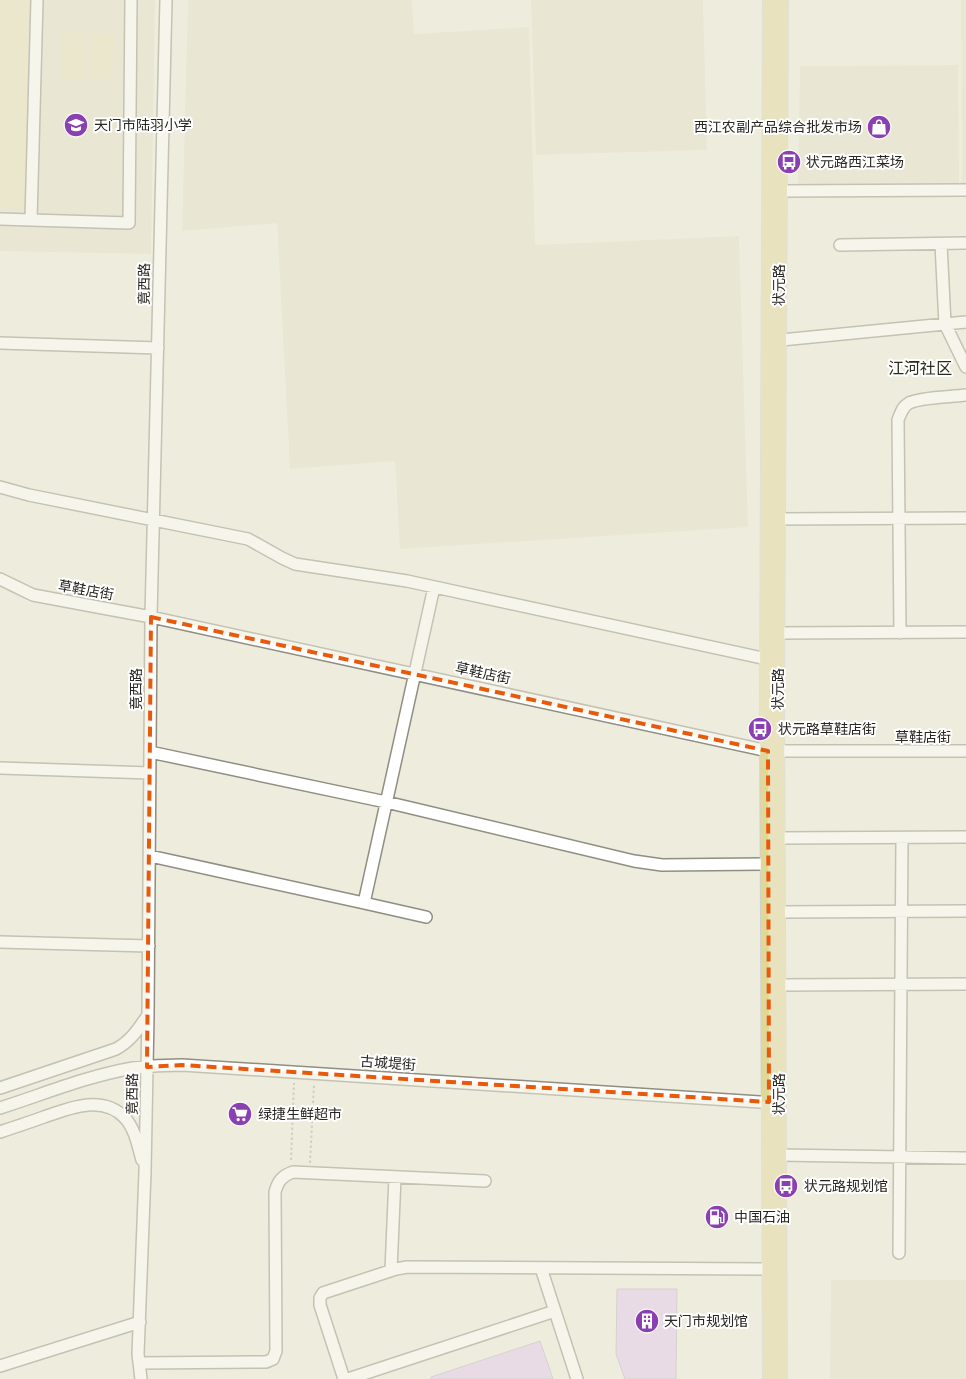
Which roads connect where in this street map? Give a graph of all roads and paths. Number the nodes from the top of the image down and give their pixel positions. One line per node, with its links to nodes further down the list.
1 (37, 0): 9 (street)
2 (131, 0): 9 (street)
3 (166, 0): 17 (street, 竟西路)
4 (770, 0): 15 (main road, 状元路)
5 (781, 0): 7 (main road, 状元路)
6 (966, 190): 7 (street)
7 (780, 191): 15 (main road, 状元路)
8 (0, 219): 9 (street)
9 (31, 220)
10 (966, 243): 11 (street)
11 (941, 244): 12 (street); 14 (street)
12 (840, 245)
13 (966, 322): 14 (street)
14 (945, 324): 15 (street); 18 (street)
15 (774, 340): 24 (main road, 状元路); 31 (main road, 状元路)
16 (0, 343): 17 (street)
17 (158, 348): 23 (street, 竟西路)
18 (966, 367)
19 (966, 395): 21 (street)
20 (0, 487): 23 (street)
21 (900, 518): 22 (street); 24 (street); 30 (street)
22 (966, 518)
23 (154, 519): 26 (street); 27 (street, 竟西路)
24 (778, 519): 29 (main road, 状元路)
25 (0, 580): 27 (street, 草鞋店街)
26 (434, 587): 31 (street); 32 (street)
27 (151, 617): 32 (street, 草鞋店街); 34 (street, 竟西路)
28 (966, 632): 30 (street)
29 (778, 633): 30 (street); 33 (main road, 状元路)
30 (900, 633)
31 (767, 659): 33 (main road, 状元路)
32 (415, 674): 33 (street, 草鞋店街); 38 (street)
33 (773, 751): 35 (street, 草鞋店街); 39 (main road, 状元路); 43 (main road, 状元路)
34 (150, 752): 37 (street, 竟西路); 38 (street)
35 (966, 752)
36 (0, 768): 37 (street)
37 (150, 773): 42 (street, 竟西路)
38 (386, 802): 43 (street); 44 (street)
39 (778, 838): 40 (street); 47 (main road, 状元路)
40 (902, 838): 41 (street); 45 (street)
41 (966, 838)
42 (150, 856): 44 (street); 50 (street, 竟西路)
43 (768, 864): 59 (main road, 状元路)
44 (364, 903): 48 (street)
45 (902, 911): 46 (street); 47 (street); 51 (street)
46 (966, 911)
47 (778, 912): 53 (main road, 状元路)
48 (426, 917)
49 (0, 942): 50 (street)
50 (149, 946): 54 (street, 竟西路)
51 (902, 984): 52 (street); 53 (street); 63 (street)
52 (966, 984)
53 (779, 985): 59 (main road, 状元路)
54 (148, 1015): 55 (street, 竟西路); 58 (street)
55 (148, 1067): 56 (street, 古城堤街); 60 (street, 古城堤街); 65 (street, 竟西路)
56 (295, 1072): 57 (street, 古城堤街); 67 (path)
57 (315, 1073): 59 (street, 古城堤街); 66 (path)
58 (0, 1088)
59 (774, 1102): 62 (main road, 状元路); 72 (main road, 状元路)
60 (0, 1108)
61 (0, 1132): 65 (street)
62 (779, 1155): 63 (street); 83 (main road, 状元路)
63 (899, 1157): 64 (street); 70 (street)
64 (966, 1158)
65 (145, 1172): 75 (street, 竟西路)
66 (310, 1172): 67 (street); 68 (street)
67 (290, 1173): 76 (street)
68 (395, 1178): 69 (street); 73 (street)
69 (484, 1181)
70 (899, 1253)
71 (541, 1268): 72 (street); 73 (street); 74 (street)
72 (770, 1268): 82 (main road, 状元路)
73 (391, 1270): 79 (street)
74 (555, 1311): 80 (street); 81 (street)
75 (140, 1322): 76 (street, 竟西路); 77 (street)
76 (139, 1363): 78 (street, 竟西路)
77 (0, 1366)
78 (141, 1379)
79 (344, 1379)
80 (348, 1379)
81 (577, 1379)
82 (770, 1379)
83 (780, 1379)

